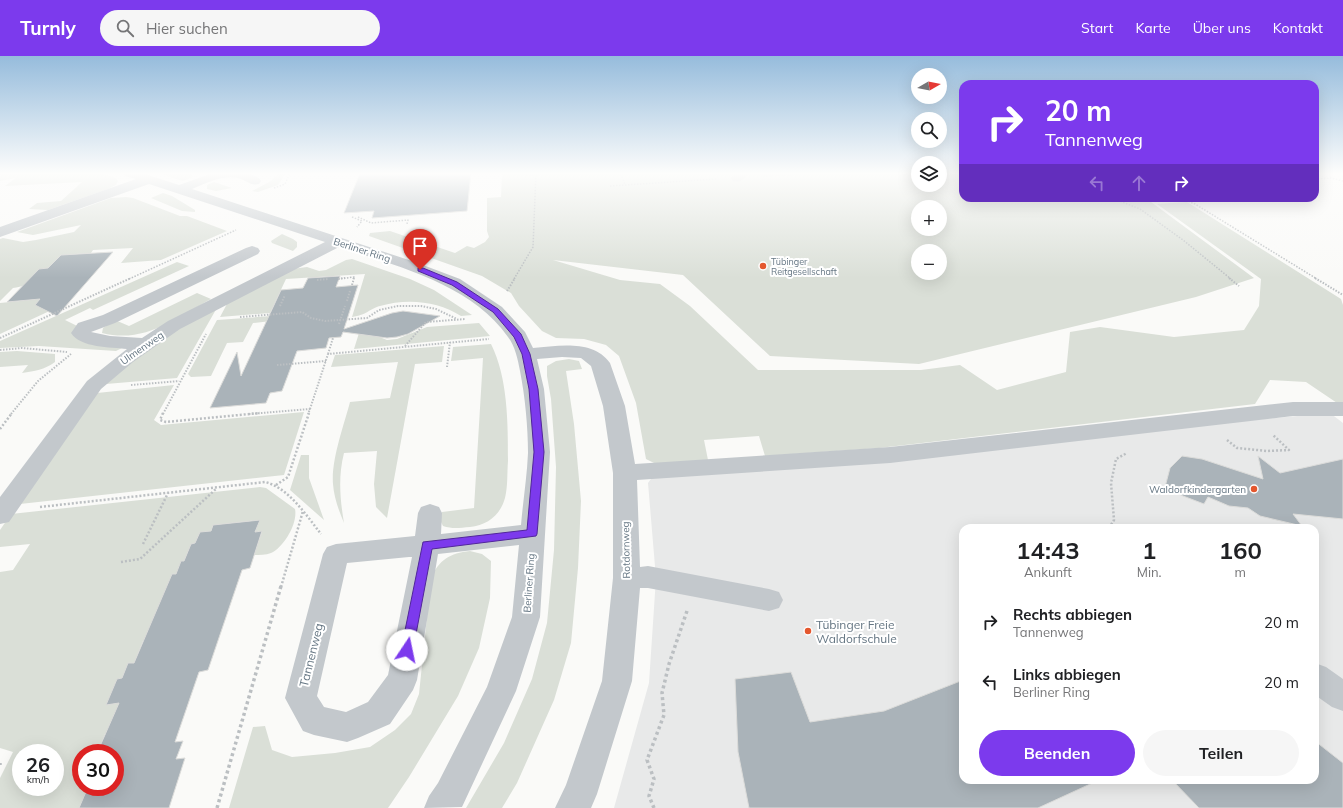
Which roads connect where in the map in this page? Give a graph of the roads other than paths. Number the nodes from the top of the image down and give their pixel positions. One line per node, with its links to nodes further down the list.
1 (67, 208): 3 (street)
2 (239, 208): 4 (street, Berliner Ring)
3 (0, 232)
4 (337, 242): 6 (street, Ulmenweg); 7 (street, Berliner Ring)
5 (252, 251): 6 (street)
6 (146, 344): 11 (street, Ulmenweg)
7 (522, 345): 9 (street, Rotdornweg); 12 (street, Berliner Ring)
8 (1343, 409): 9 (street)
9 (625, 473): 14 (street, Rotdornweg)
10 (430, 513): 13 (street, Tannenweg)
11 (0, 515)
12 (532, 534): 13 (street); 18 (street, Berliner Ring)
13 (427, 545): 13 (street, Tannenweg)
14 (627, 578): 15 (street); 19 (street, Rotdornweg)
15 (770, 600)
16 (1319, 680): 17 (street)
17 (1343, 697)
18 (441, 808)
19 (572, 808)

